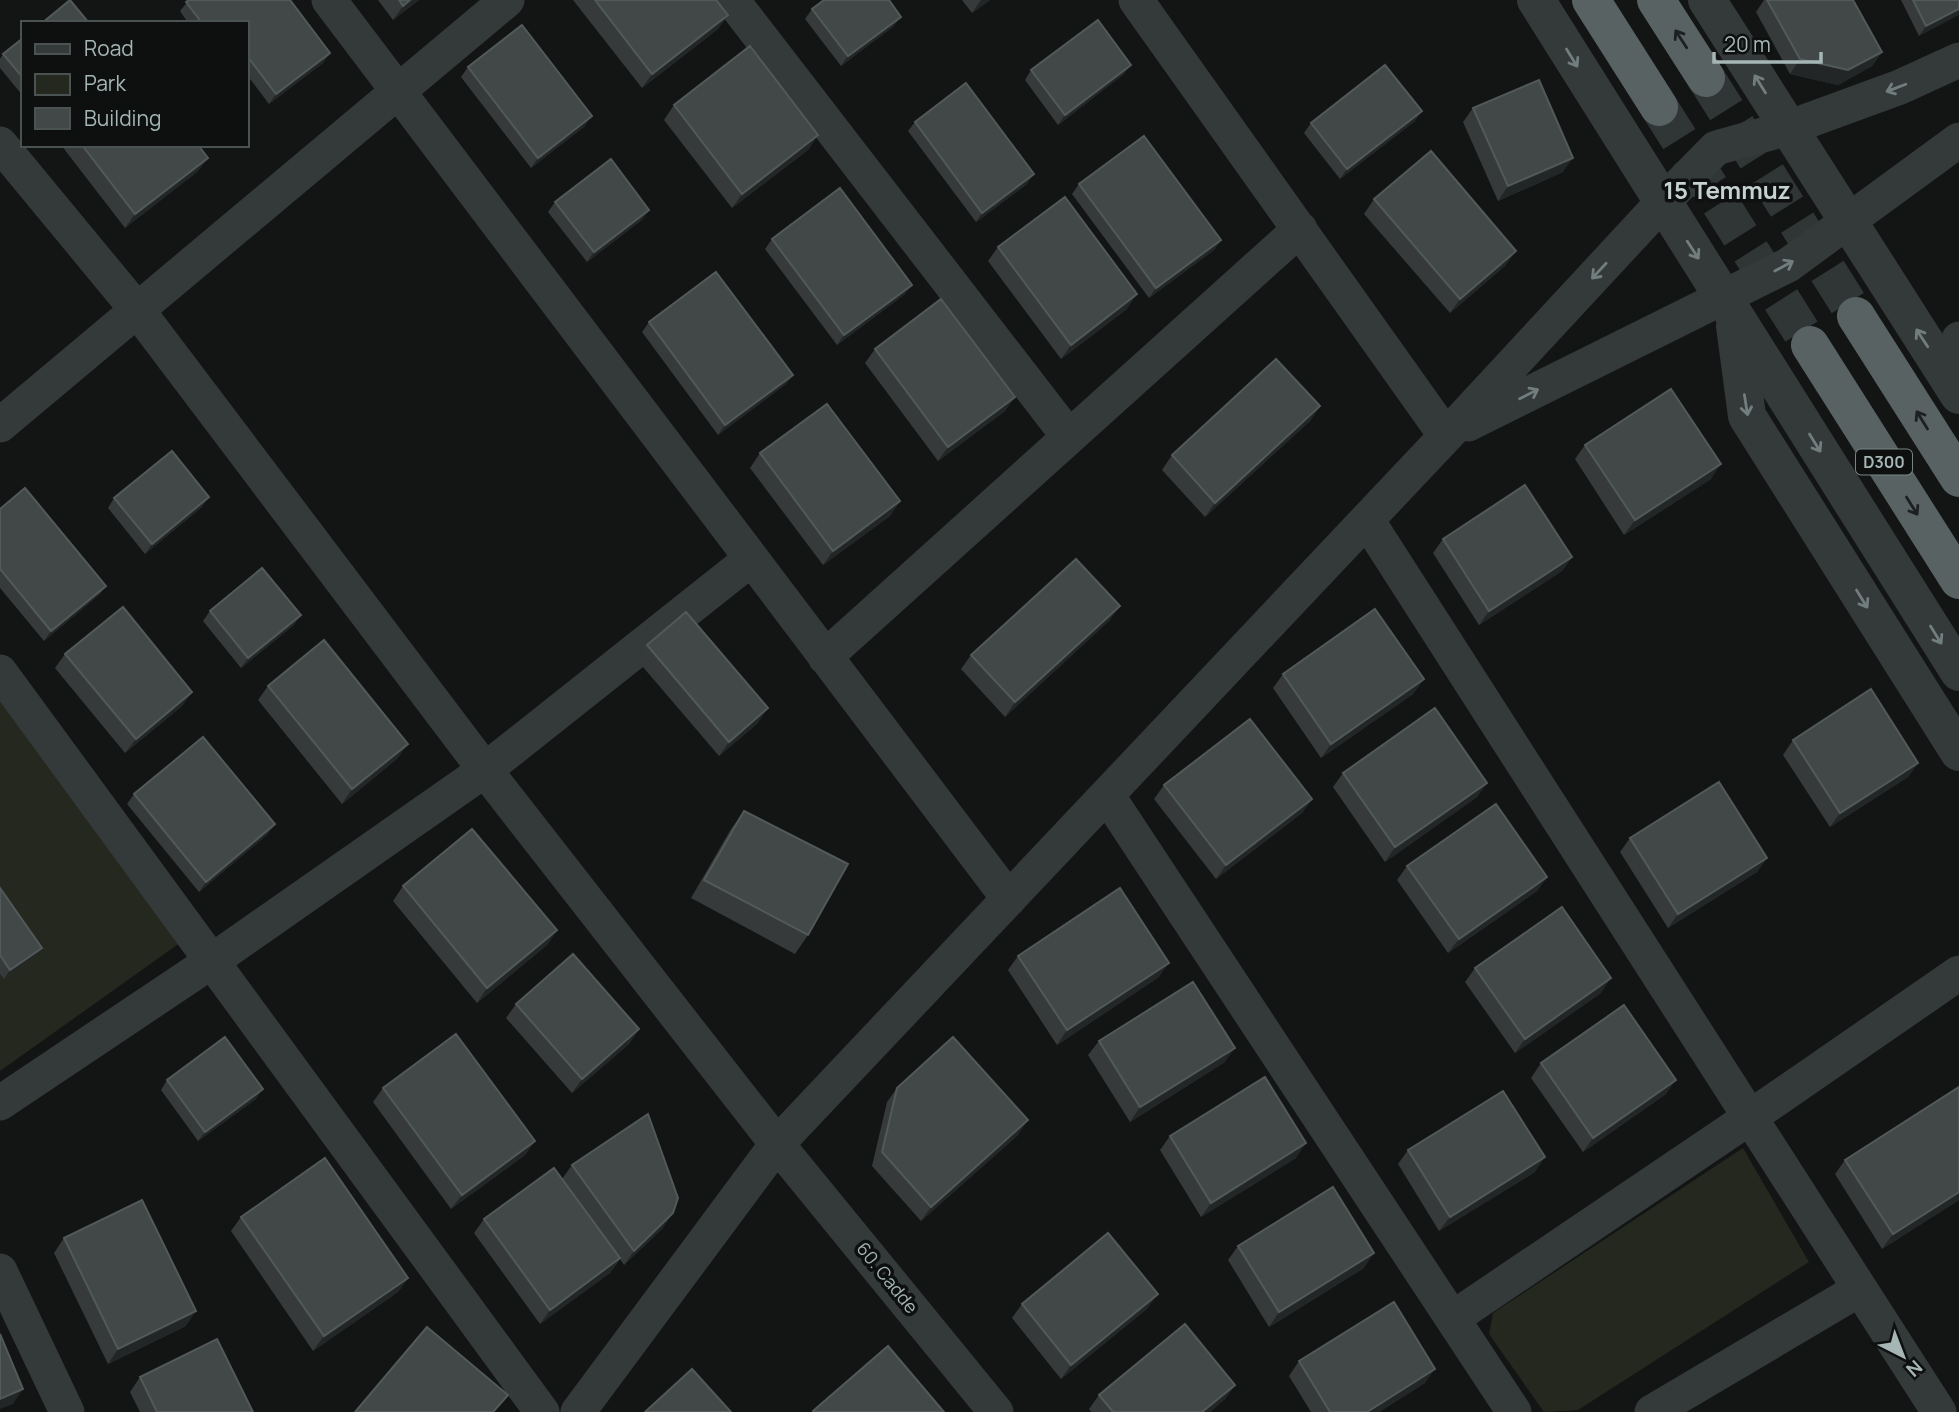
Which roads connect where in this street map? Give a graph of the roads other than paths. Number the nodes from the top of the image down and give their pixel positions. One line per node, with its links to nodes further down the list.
1 (329, 0): 11 (street)
2 (507, 0): 11 (street)
3 (732, 0): 27 (street)
4 (1136, 0): 18 (street)
5 (1536, 0): 16 (street, one-way to 16)
6 (1591, 0): 12 (highway)
7 (1656, 0): 10 (highway, one-way to 7)
8 (1707, 0): 13 (street, one-way to 8)
9 (1959, 60): 13 (street, one-way to 13)
10 (1706, 78)
11 (398, 92): 20 (street); 30 (street)
12 (1659, 107)
13 (1788, 128): 16 (street); 17 (street)
14 (1959, 140): 17 (street)
15 (0, 144): 20 (street, 60. Cadde)
16 (1662, 202): 19 (street, one-way to 19); 26 (street, one-way to 26)
17 (1848, 221): 19 (street, one-way to 17); 24 (street, one-way to 17)
18 (1300, 229): 26 (street); 27 (street)
19 (1728, 304): 26 (street, one-way to 19); 33 (street, one-way to 33); 35 (street, one-way to 35)
20 (138, 311): 25 (street); 36 (street, 60. Cadde)
21 (1856, 316): 28 (highway, D300, one-way to 21)
22 (1959, 340): 24 (street)
23 (1810, 345): 31 (highway, D300, one-way to 31)
24 (1957, 393)
25 (0, 425)
26 (1446, 436): 29 (street)
27 (1069, 437): 32 (street)
28 (1959, 478)
29 (1367, 520): 37 (street); 42 (street)
30 (751, 559): 32 (street); 36 (street)
31 (1959, 580)
32 (825, 657): 38 (street)
33 (1959, 671)
34 (0, 672): 39 (street)
35 (1959, 752)
36 (485, 770): 39 (street); 43 (street, 60. Cadde)
37 (1107, 795): 38 (street); 46 (street)
38 (1009, 899): 43 (street)
39 (212, 961): 41 (street); 49 (street)
40 (1959, 973): 42 (street)
41 (0, 1103)
42 (1749, 1118): 45 (street); 46 (street)
43 (777, 1144): 50 (street); 51 (street, 60. Cadde)
44 (0, 1271): 48 (street)
45 (1860, 1289): 52 (street); 53 (street)
46 (1453, 1318): 47 (street)
47 (1508, 1410)
48 (67, 1412)
49 (542, 1412)
50 (578, 1412)
51 (996, 1412)
52 (1652, 1412)
53 (1939, 1412)

